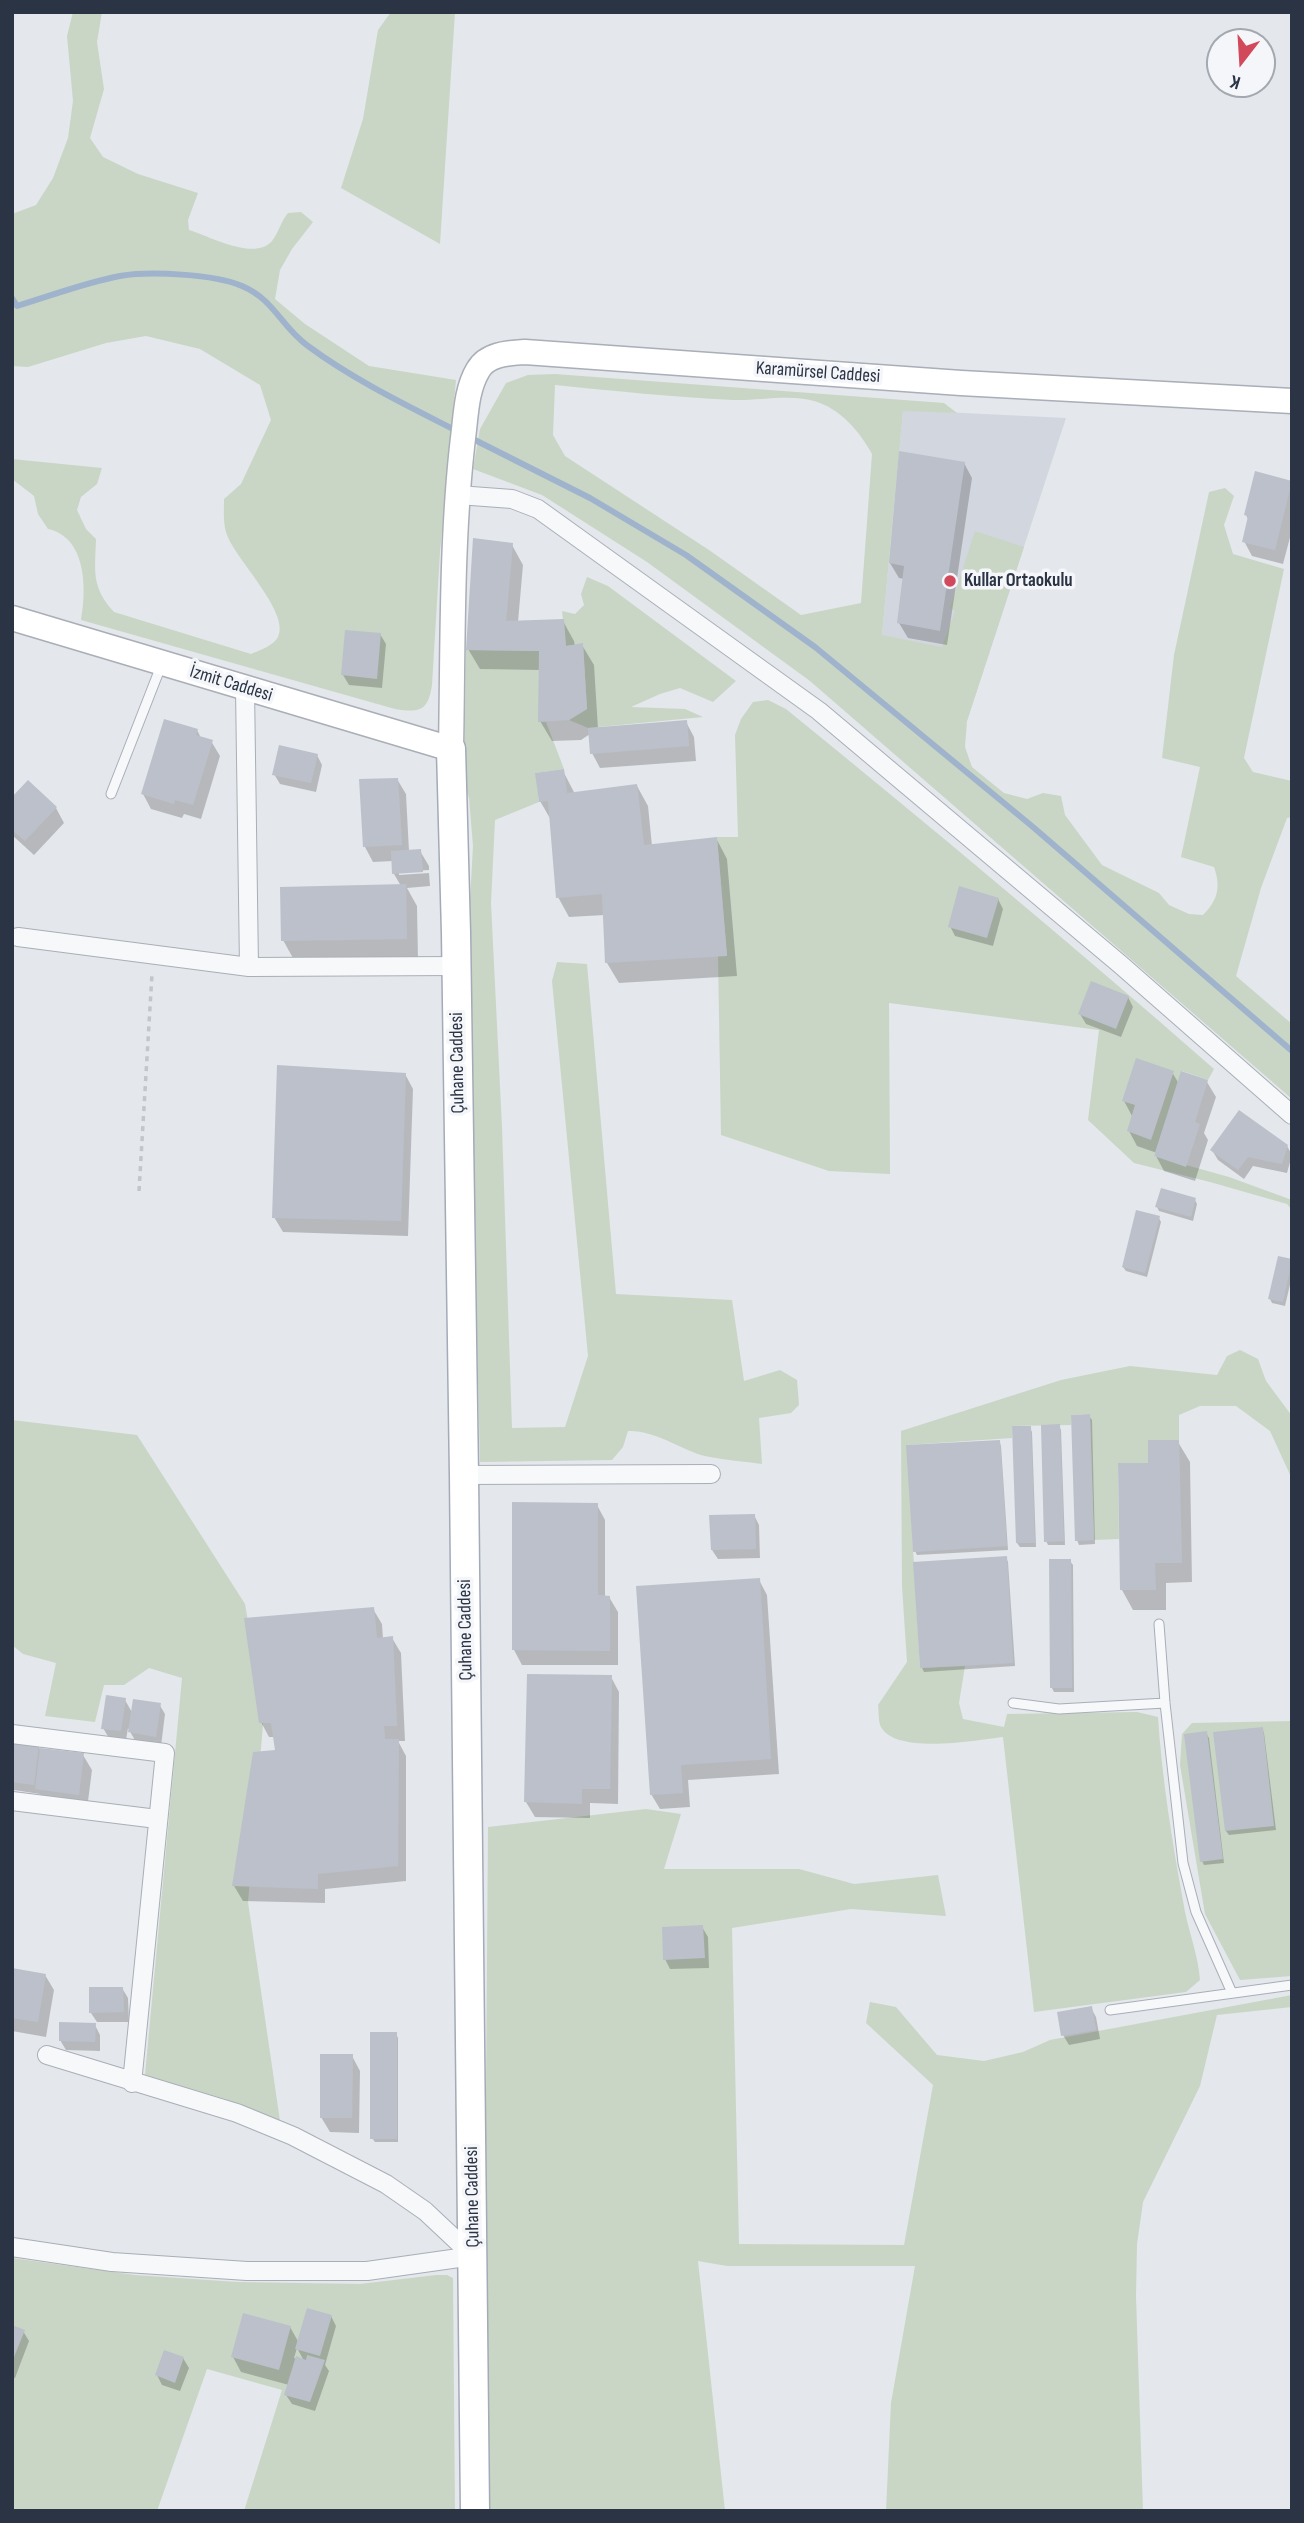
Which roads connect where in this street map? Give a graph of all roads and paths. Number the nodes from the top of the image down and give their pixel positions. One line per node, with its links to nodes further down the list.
1 (1292, 401): 2 (main road, Karamürsel Caddesi)
2 (458, 495): 6 (main road, Karamürsel Caddesi); 12 (street)
3 (12, 618): 4 (main road, İzmit Caddesi)
4 (162, 664): 5 (main road, İzmit Caddesi); 7 (lane)
5 (245, 688): 6 (main road, İzmit Caddesi); 11 (street)
6 (450, 749): 10 (main road, Çuhane Caddesi)
7 (111, 794)
8 (18, 937): 9 (street)
9 (153, 954): 11 (street); 13 (path)
10 (457, 966): 11 (street); 15 (main road, Çuhane Caddesi)
11 (249, 967)
12 (1292, 1115)
13 (139, 1191)
14 (712, 1474): 15 (street)
15 (464, 1475): 28 (main road, Çuhane Caddesi)
16 (1159, 1624): 18 (lane)
17 (1013, 1703): 18 (lane)
18 (1165, 1703): 23 (lane)
19 (12, 1734): 21 (street)
20 (12, 1801): 21 (street)
21 (157, 1819): 26 (street)
22 (1292, 1985): 23 (lane)
23 (1232, 1993): 24 (lane)
24 (1110, 2010)
25 (47, 2055): 26 (street)
26 (132, 2082): 28 (street)
27 (12, 2247): 28 (street)
28 (473, 2256): 29 (main road, Çuhane Caddesi)
29 (475, 2511)

